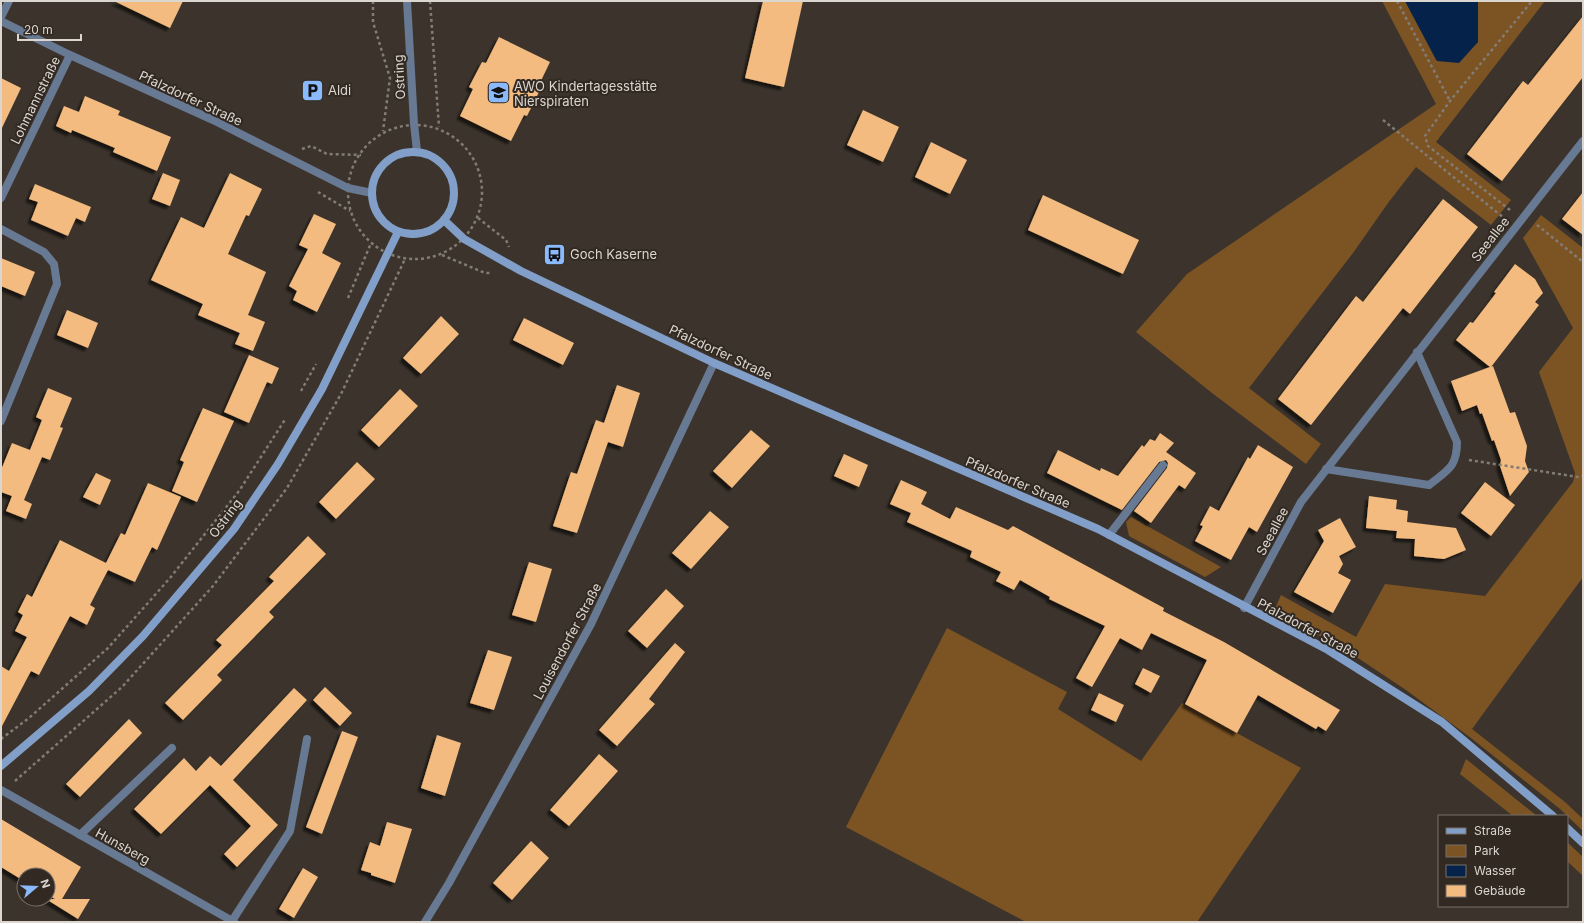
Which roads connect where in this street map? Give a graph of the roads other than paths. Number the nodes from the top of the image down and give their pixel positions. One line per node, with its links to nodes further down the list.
1 (9, 1): 3 (street)
2 (407, 1): 7 (street, Ostring)
3 (1, 17)
4 (1, 21): 5 (street, Pfalzdorfer Straße)
5 (70, 55): 8 (street, Pfalzdorfer Straße); 9 (street, Lohmannstraße)
6 (1583, 141): 13 (street, Seeallee)
7 (417, 151): 8 (street); 10 (street)
8 (372, 193): 12 (street)
9 (1, 198)
10 (444, 220): 12 (street); 14 (street, Pfalzdorfer Straße)
11 (1, 230): 15 (street)
12 (398, 232): 22 (street, Ostring)
13 (1417, 352): 17 (street, Seeallee); 17 (street)
14 (714, 363): 18 (street, Pfalzdorfer Straße); 29 (street, Louisendorfer Straße)
15 (1, 421)
16 (1163, 465): 18 (street)
17 (1326, 469): 19 (street, Seeallee)
18 (1109, 535): 19 (street, Pfalzdorfer Straße)
19 (1244, 608): 24 (street, Pfalzdorfer Straße)
20 (307, 739): 28 (street)
21 (172, 748): 26 (street)
22 (1, 766)
23 (1, 790): 26 (street, Hunsberg)
24 (1553, 815)
25 (1568, 829): 27 (street)
26 (80, 835): 28 (street, Hunsberg)
27 (1583, 843)
28 (233, 921)
29 (425, 922)

